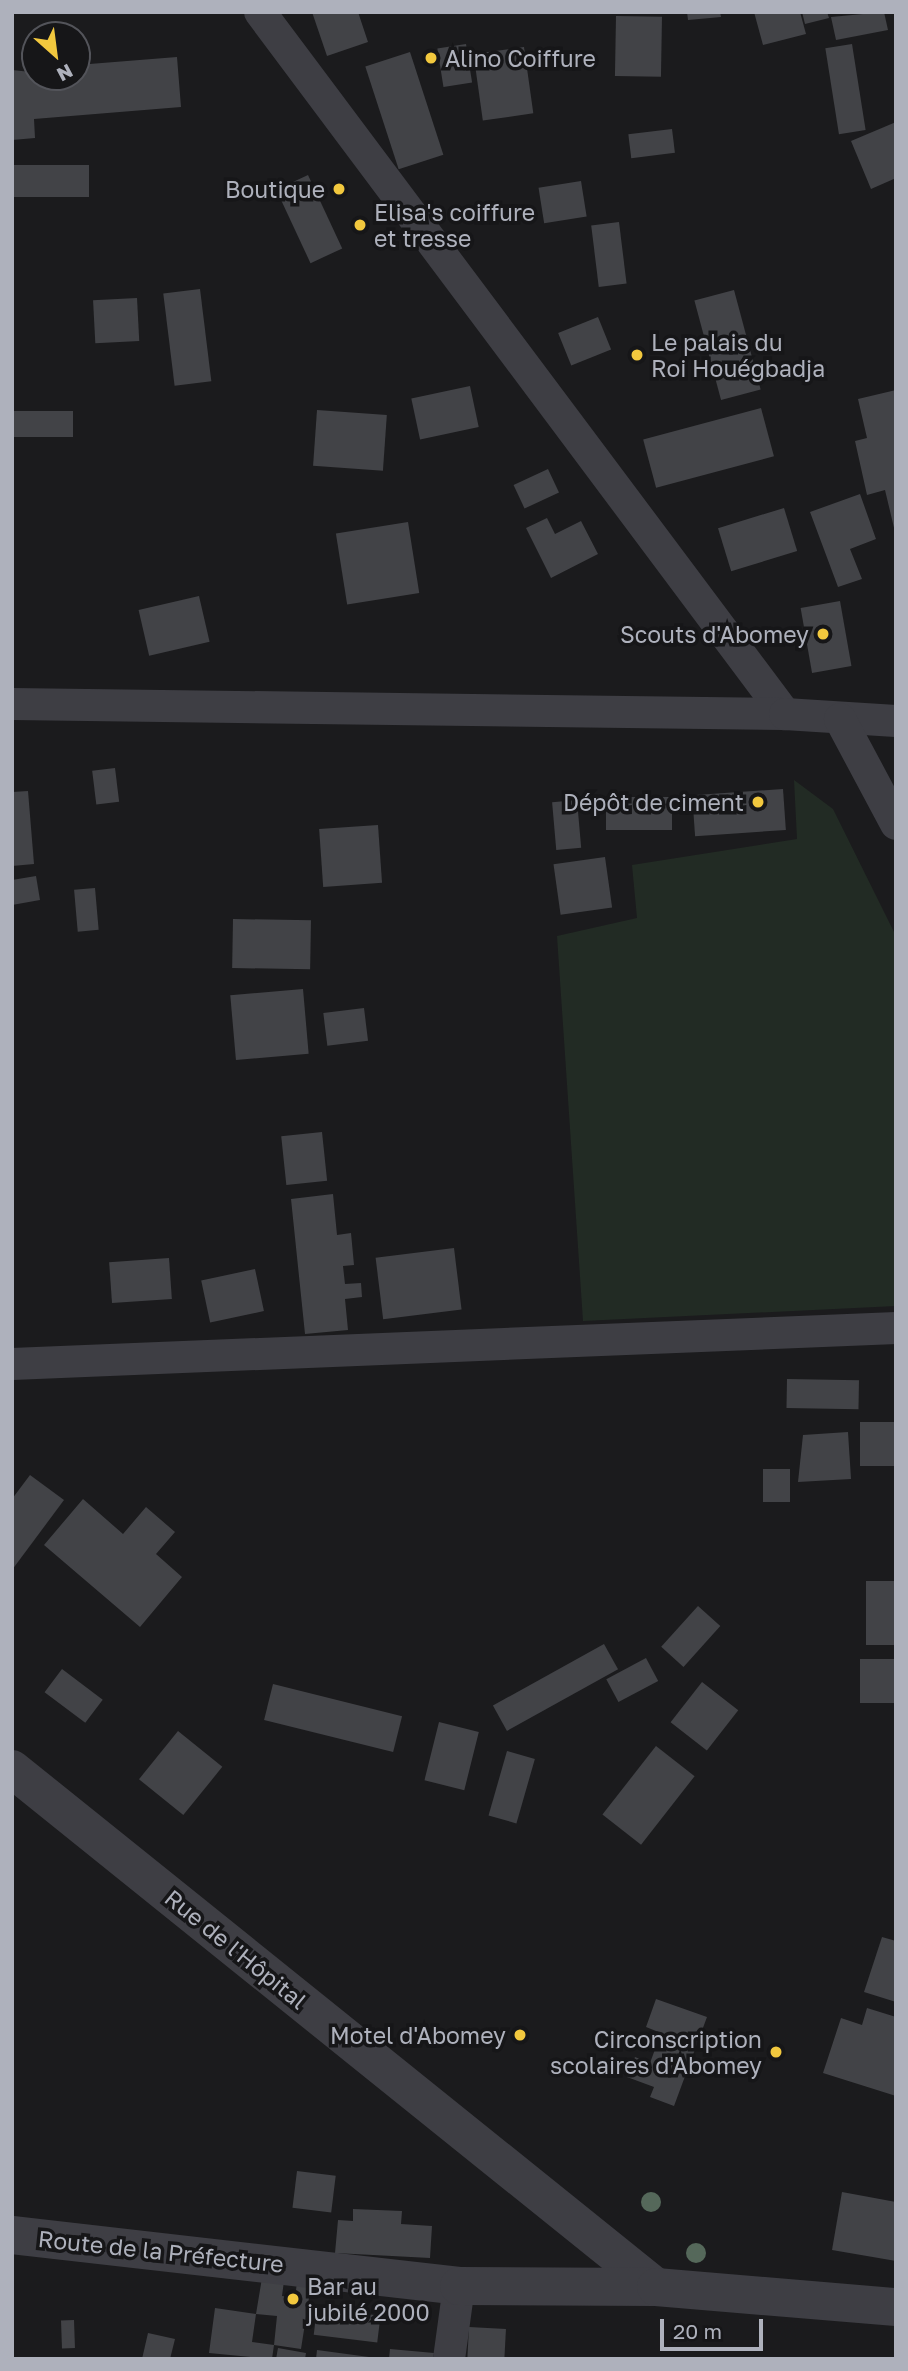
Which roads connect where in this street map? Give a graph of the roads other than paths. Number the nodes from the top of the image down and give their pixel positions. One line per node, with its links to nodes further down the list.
1 (260, 12): 3 (street)
2 (12, 704): 3 (street)
3 (785, 713): 4 (street)
4 (840, 719): 5 (street); 6 (street)
5 (896, 721)
6 (896, 824)
7 (896, 1328): 8 (street)
8 (12, 1364)
9 (12, 1769): 12 (street, Rue de l'Hôpital)
10 (12, 2235): 11 (street, Route de la Préfecture)
11 (459, 2286): 12 (street, Route de la Préfecture); 14 (street)
12 (656, 2287): 13 (street, Route de la Préfecture)
13 (896, 2307)
14 (449, 2359)

